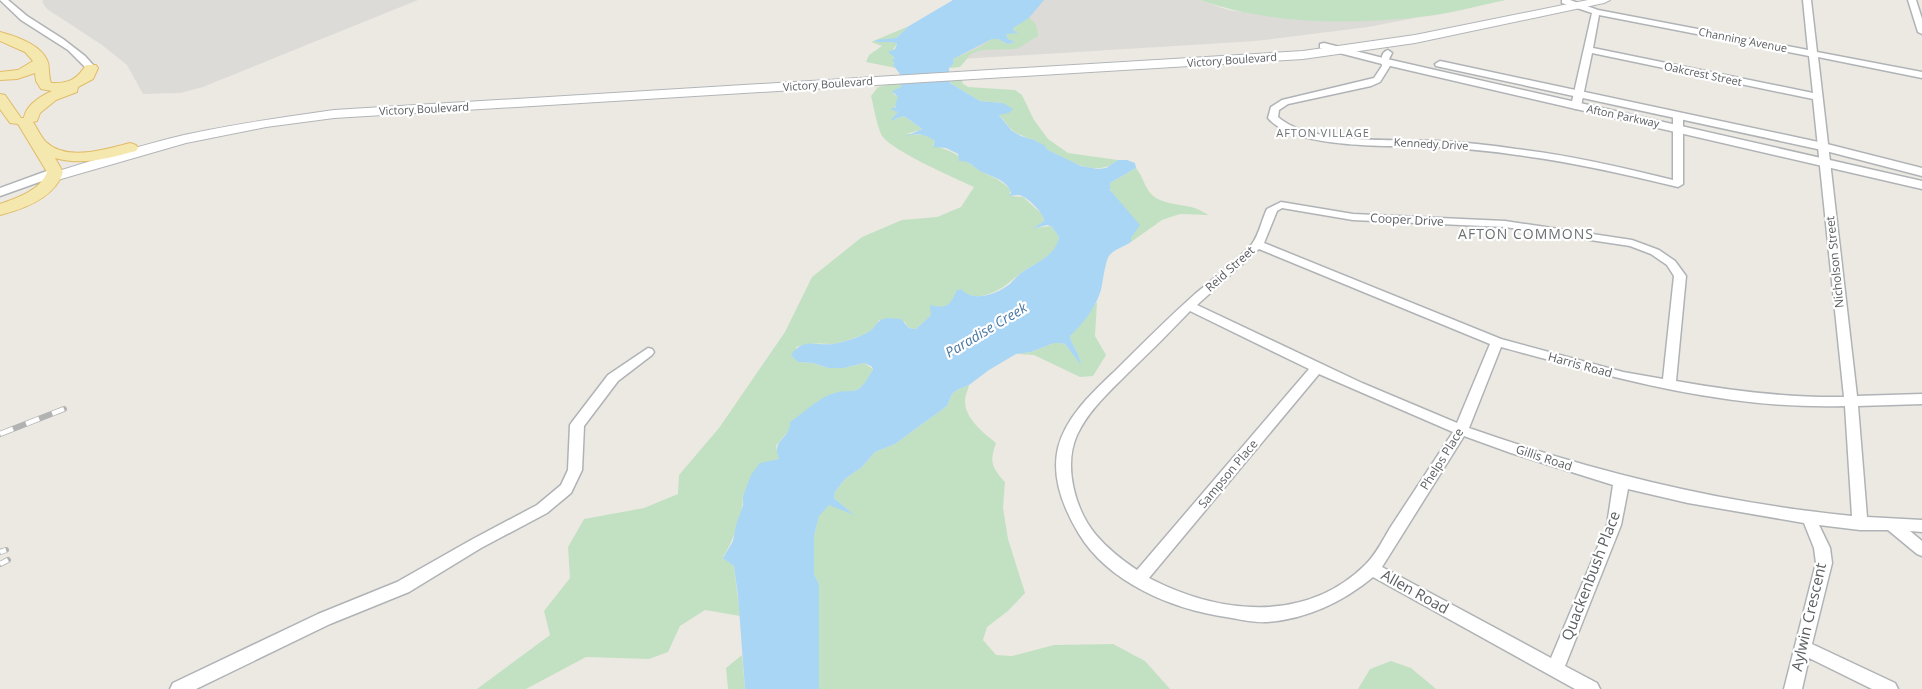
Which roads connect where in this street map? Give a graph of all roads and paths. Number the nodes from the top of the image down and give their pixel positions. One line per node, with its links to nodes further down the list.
1 (4, 0): 15 (street)
2 (1604, 0): 5 (main road, Victory Boulevard)
3 (1807, 0): 12 (street, Nicholson Street)
4 (1912, 0): 7 (street)
5 (1570, 2): 6 (street, Channing Avenue); 9 (main road, Victory Boulevard); 10 (main road, Victory Boulevard)
6 (1596, 12): 11 (street); 12 (street, Channing Avenue)
7 (1922, 32)
8 (0, 36): 14 (main road)
9 (1339, 47): 10 (main road, Victory Boulevard); 13 (street, Afton Parkway); 16 (main road, Victory Boulevard); 16 (main road, Victory Boulevard)
10 (1362, 47): 13 (street, Afton Parkway)
11 (1588, 50): 21 (street, Oakcrest Street); 23 (street)
12 (1813, 53): 17 (street, Channing Avenue); 21 (street, Nicholson Street)
13 (1387, 58): 23 (street, Afton Parkway); 27 (street, Kennedy Drive)
14 (41, 64): 15 (main road); 18 (main road); 20 (main road)
15 (90, 68): 19 (main road)
16 (975, 72): 25 (main road, Victory Boulevard)
17 (1922, 75)
18 (0, 76)
19 (67, 90): 20 (main road); 26 (main road)
20 (30, 94): 26 (main road)
21 (1818, 97): 28 (street, Nicholson Street)
22 (0, 98): 26 (main road)
23 (1577, 100): 24 (street, Afton Parkway); 27 (street, Afton Parkway)
24 (1678, 116): 27 (street); 28 (street, Afton Parkway)
25 (277, 118): 29 (main road, Victory Boulevard); 32 (main road, Victory Boulevard)
26 (28, 126): 29 (main road); 32 (main road)
27 (1678, 128): 30 (street, Afton Parkway)
28 (1823, 147): 30 (street, Nicholson Street); 31 (street, Afton Parkway)
29 (130, 148): 32 (main road, Victory Boulevard)
30 (1824, 161): 33 (street, Afton Parkway); 44 (street, Nicholson Street)
31 (1922, 172)
32 (54, 175): 34 (street); 34 (main road)
33 (1922, 185)
34 (9, 194): 35 (main road)
35 (0, 210)
36 (1311, 210): 37 (street, Reid Street); 42 (street, Cooper Drive)
37 (1258, 244): 38 (street, Reid Street); 39 (street, Harris Road)
38 (1190, 306): 41 (street, Gillis Road); 53 (street, Allen Road)
39 (1497, 342): 42 (street, Harris Road); 45 (street, Phelps Place)
40 (648, 352): 56 (street)
41 (1318, 367): 45 (street, Gillis Road); 53 (street, Sampson Place)
42 (1669, 385): 44 (street, Harris Road)
43 (1922, 399): 44 (street, Harris Road)
44 (1851, 402): 48 (street, Nicholson Street)
45 (1461, 430): 46 (street, Gillis Road); 52 (street, Phelps Place)
46 (1620, 481): 47 (street, Gillis Road); 55 (street, Quackenbush Place)
47 (1809, 518): 48 (street, Gillis Road); 54 (street, Aylwin Crescent)
48 (1860, 524): 49 (street, Gillis Road)
49 (1893, 526): 50 (street, Gillis Road); 51 (street)
50 (1922, 526)
51 (1922, 550)
52 (1372, 569): 53 (street, Allen Road); 55 (street, Allen Road)
53 (1138, 580)
54 (1803, 647): 58 (street, Aylwin Crescent); 59 (street)
55 (1555, 669): 57 (street, Allen Road)
56 (178, 689)
57 (1591, 689)
58 (1793, 689)
59 (1889, 689)

